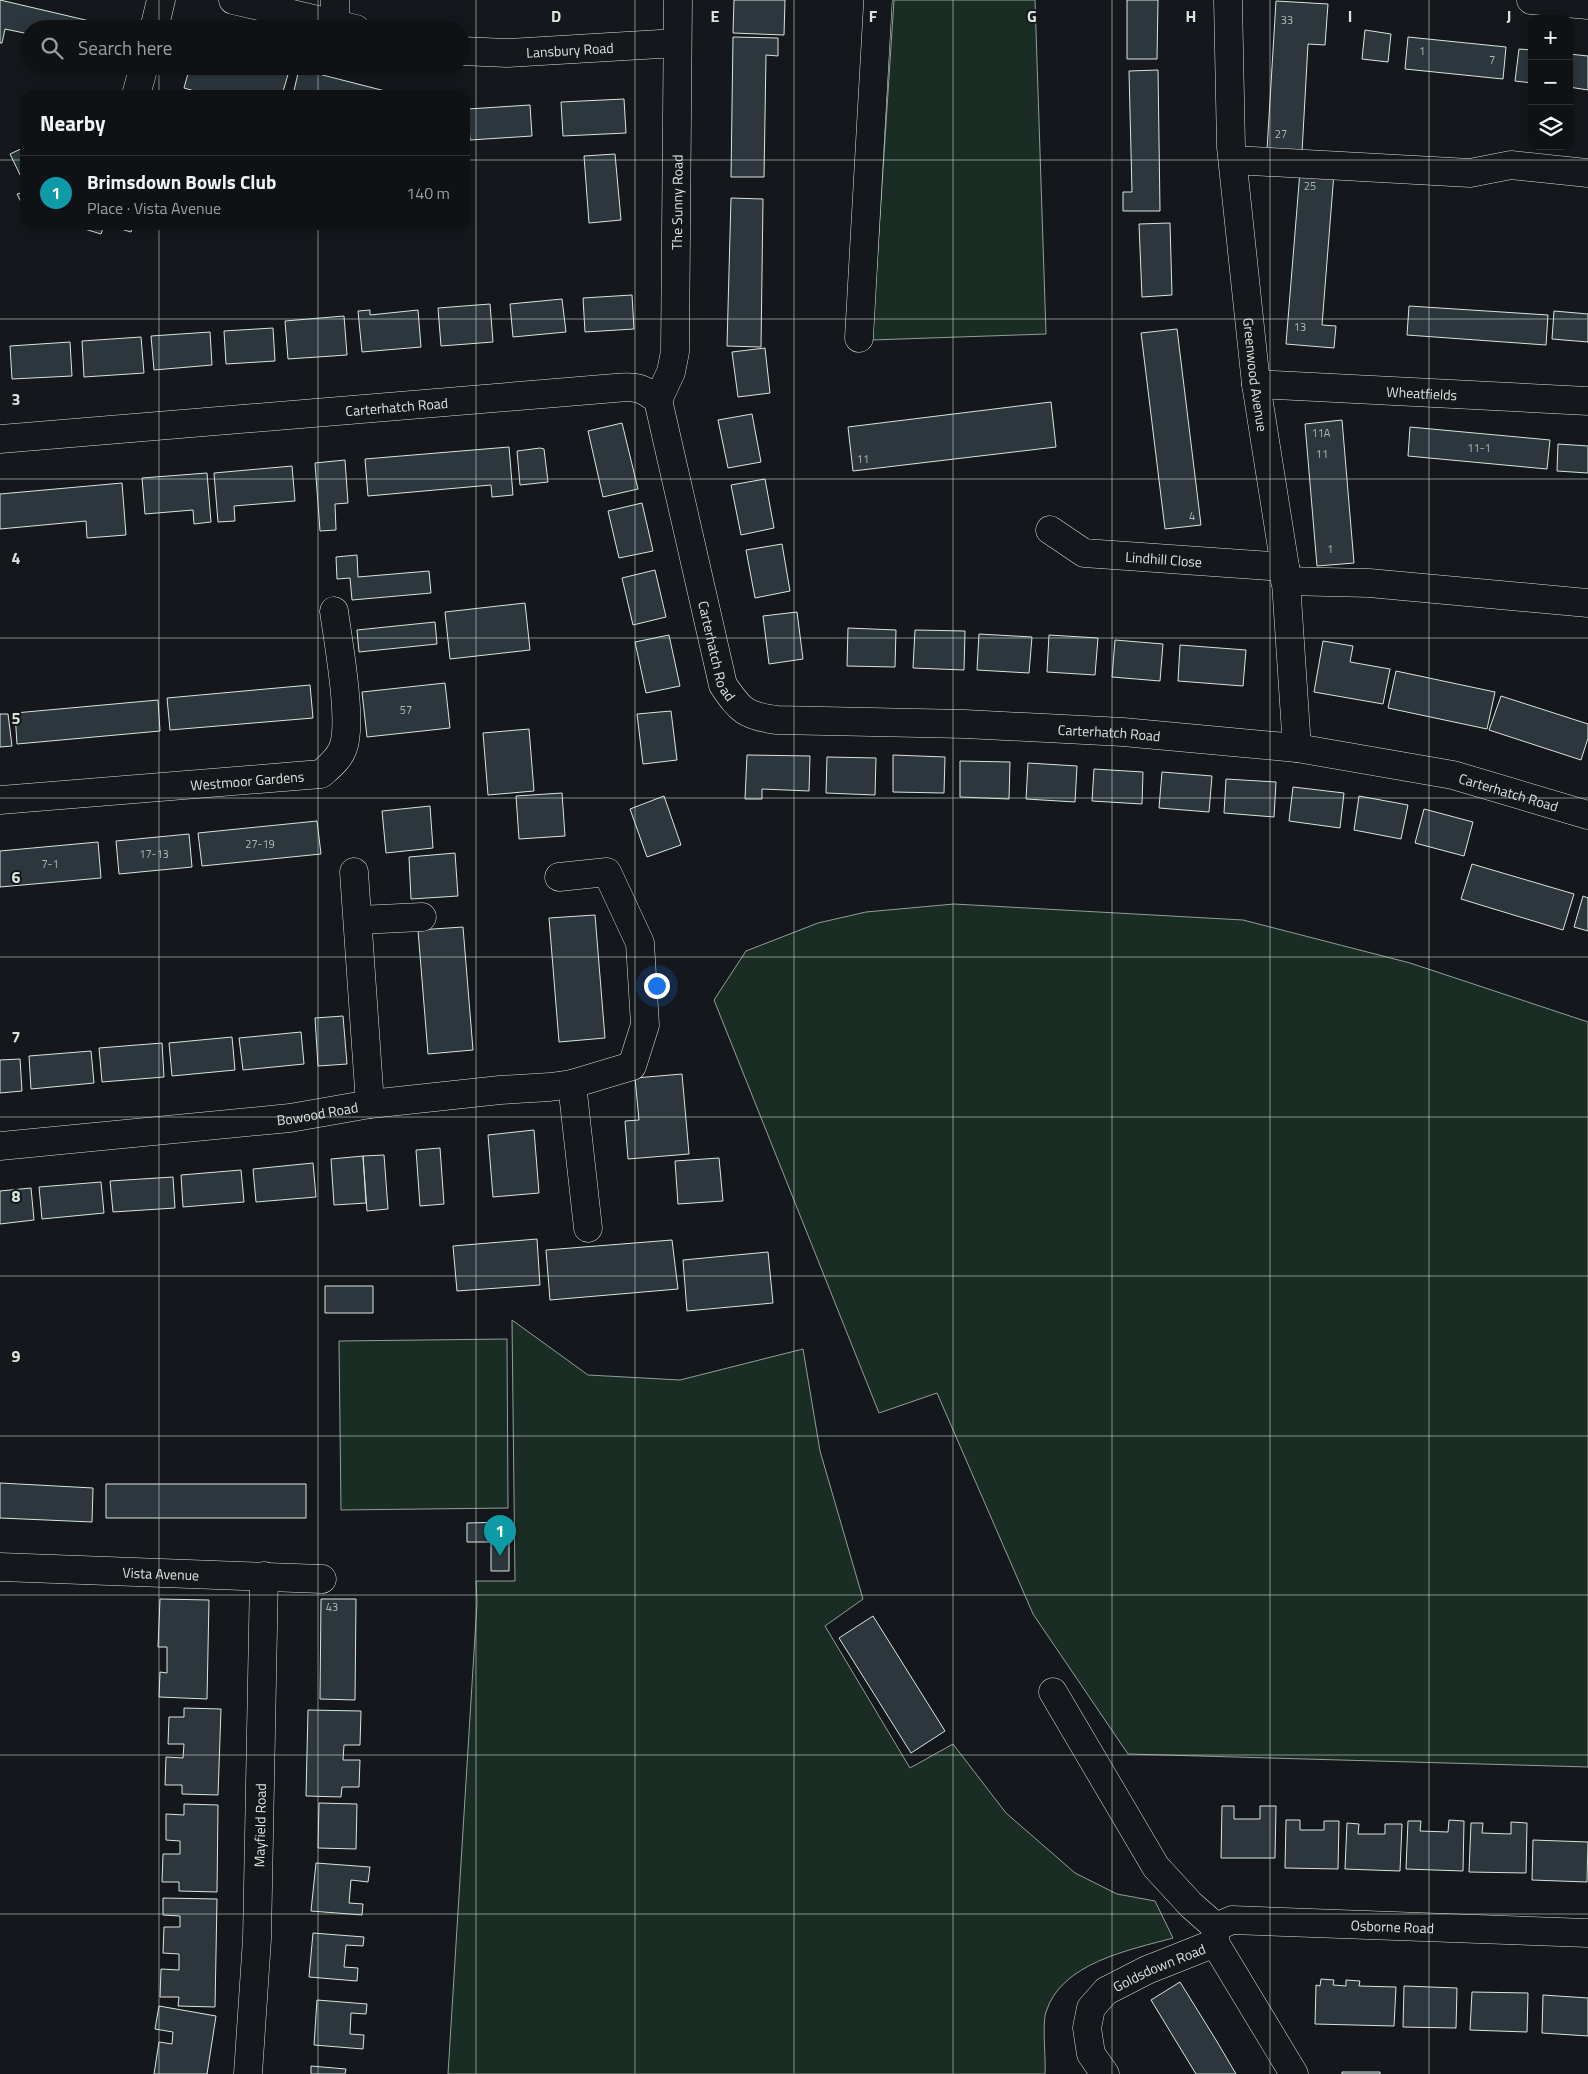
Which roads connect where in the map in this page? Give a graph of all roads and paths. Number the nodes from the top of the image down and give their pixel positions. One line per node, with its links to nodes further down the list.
1 (161, 0): 9 (street)
2 (233, 0): 8 (street)
3 (678, 0): 10 (street, The Sunny Road)
4 (878, 0): 16 (street)
5 (1228, 0): 14 (street, Greenwood Avenue)
6 (1531, 0): 7 (street)
7 (1588, 5)
8 (342, 17)
9 (156, 20)
10 (678, 42): 11 (street, Lansbury Road); 18 (street, The Sunny Road)
11 (470, 52)
12 (142, 75): 13 (street)
13 (137, 90)
14 (1233, 160): 15 (street); 17 (street, Greenwood Avenue)
15 (1588, 174)
16 (859, 338)
17 (1256, 384): 19 (street, Wheatfields); 22 (street, Greenwood Avenue)
18 (658, 400): 20 (street, Carterhatch Road); 25 (street, Carterhatch Road)
19 (1588, 401)
20 (0, 439)
21 (1050, 530): 22 (street, Lindhill Close)
22 (1285, 574): 23 (street, Lindhill Close); 25 (street, Greenwood Avenue)
23 (1588, 603)
24 (334, 611): 26 (street, Westmoor Gardens)
25 (1297, 748): 27 (street, Carterhatch Road)
26 (0, 800)
27 (1588, 815)
28 (354, 872): 31 (street)
29 (559, 877): 32 (street, Bowood Road)
30 (422, 916): 31 (street)
31 (358, 920): 33 (street)
32 (572, 1084): 33 (street, Bowood Road); 35 (street)
33 (370, 1104): 34 (street, Bowood Road)
34 (0, 1146)
35 (588, 1228)
36 (0, 1567): 37 (street, Vista Avenue)
37 (264, 1576): 38 (street, Vista Avenue); 42 (street, Mayfield Road)
38 (322, 1579)
39 (1053, 1692): 41 (street)
40 (1588, 1933): 41 (street, Osborne Road)
41 (1215, 1935): 43 (street, Goldsdown Road); 44 (street, Goldsdown Road)
42 (248, 2074)
43 (1105, 2074)
44 (1294, 2074)

